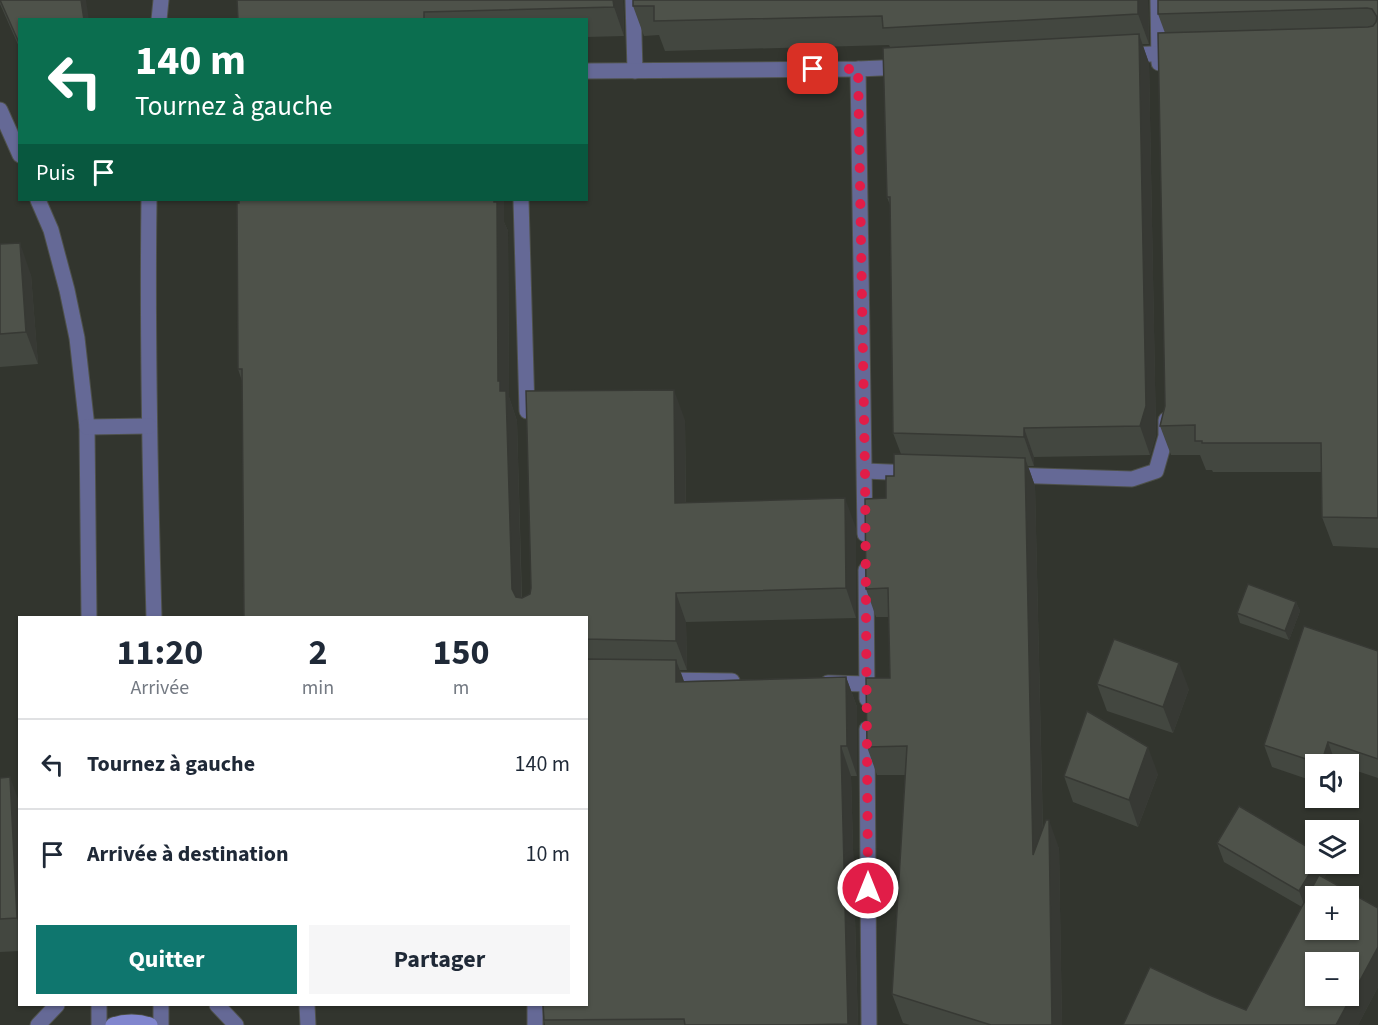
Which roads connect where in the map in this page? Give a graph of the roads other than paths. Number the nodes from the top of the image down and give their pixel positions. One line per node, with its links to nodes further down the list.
1 (161, 0): 4 (street)
2 (633, 0): 11 (street)
3 (1158, 0): 6 (street)
4 (159, 18)
5 (1193, 52): 6 (street)
6 (1159, 53): 7 (street); 12 (street)
7 (1112, 56)
8 (915, 66): 9 (street)
9 (858, 69): 11 (street); 22 (street)
10 (588, 71): 11 (street)
11 (635, 71)
12 (1159, 77)
13 (0, 111): 14 (street)
14 (18, 151)
15 (38, 201): 20 (street)
16 (149, 201): 19 (street)
17 (521, 201): 21 (street)
18 (1165, 400): 24 (street)
19 (149, 426): 20 (street); 26 (street)
20 (87, 427): 25 (street)
21 (527, 427)
22 (865, 471): 23 (street); 30 (street)
23 (923, 473)
24 (992, 475)
25 (89, 616)
26 (154, 616)
27 (645, 680): 28 (street)
28 (750, 681)
29 (808, 682): 30 (street)
30 (867, 684): 45 (street)
31 (56, 1006): 37 (street)
32 (99, 1006): 38 (street)
33 (161, 1006): 41 (street)
34 (218, 1006): 42 (street)
35 (308, 1006): 43 (street)
36 (535, 1006): 44 (street)
37 (38, 1025)
38 (99, 1025)
39 (113, 1025): 40 (main road)
40 (150, 1025)
41 (161, 1025)
42 (236, 1025)
43 (308, 1025)
44 (535, 1025)
45 (868, 1025)

